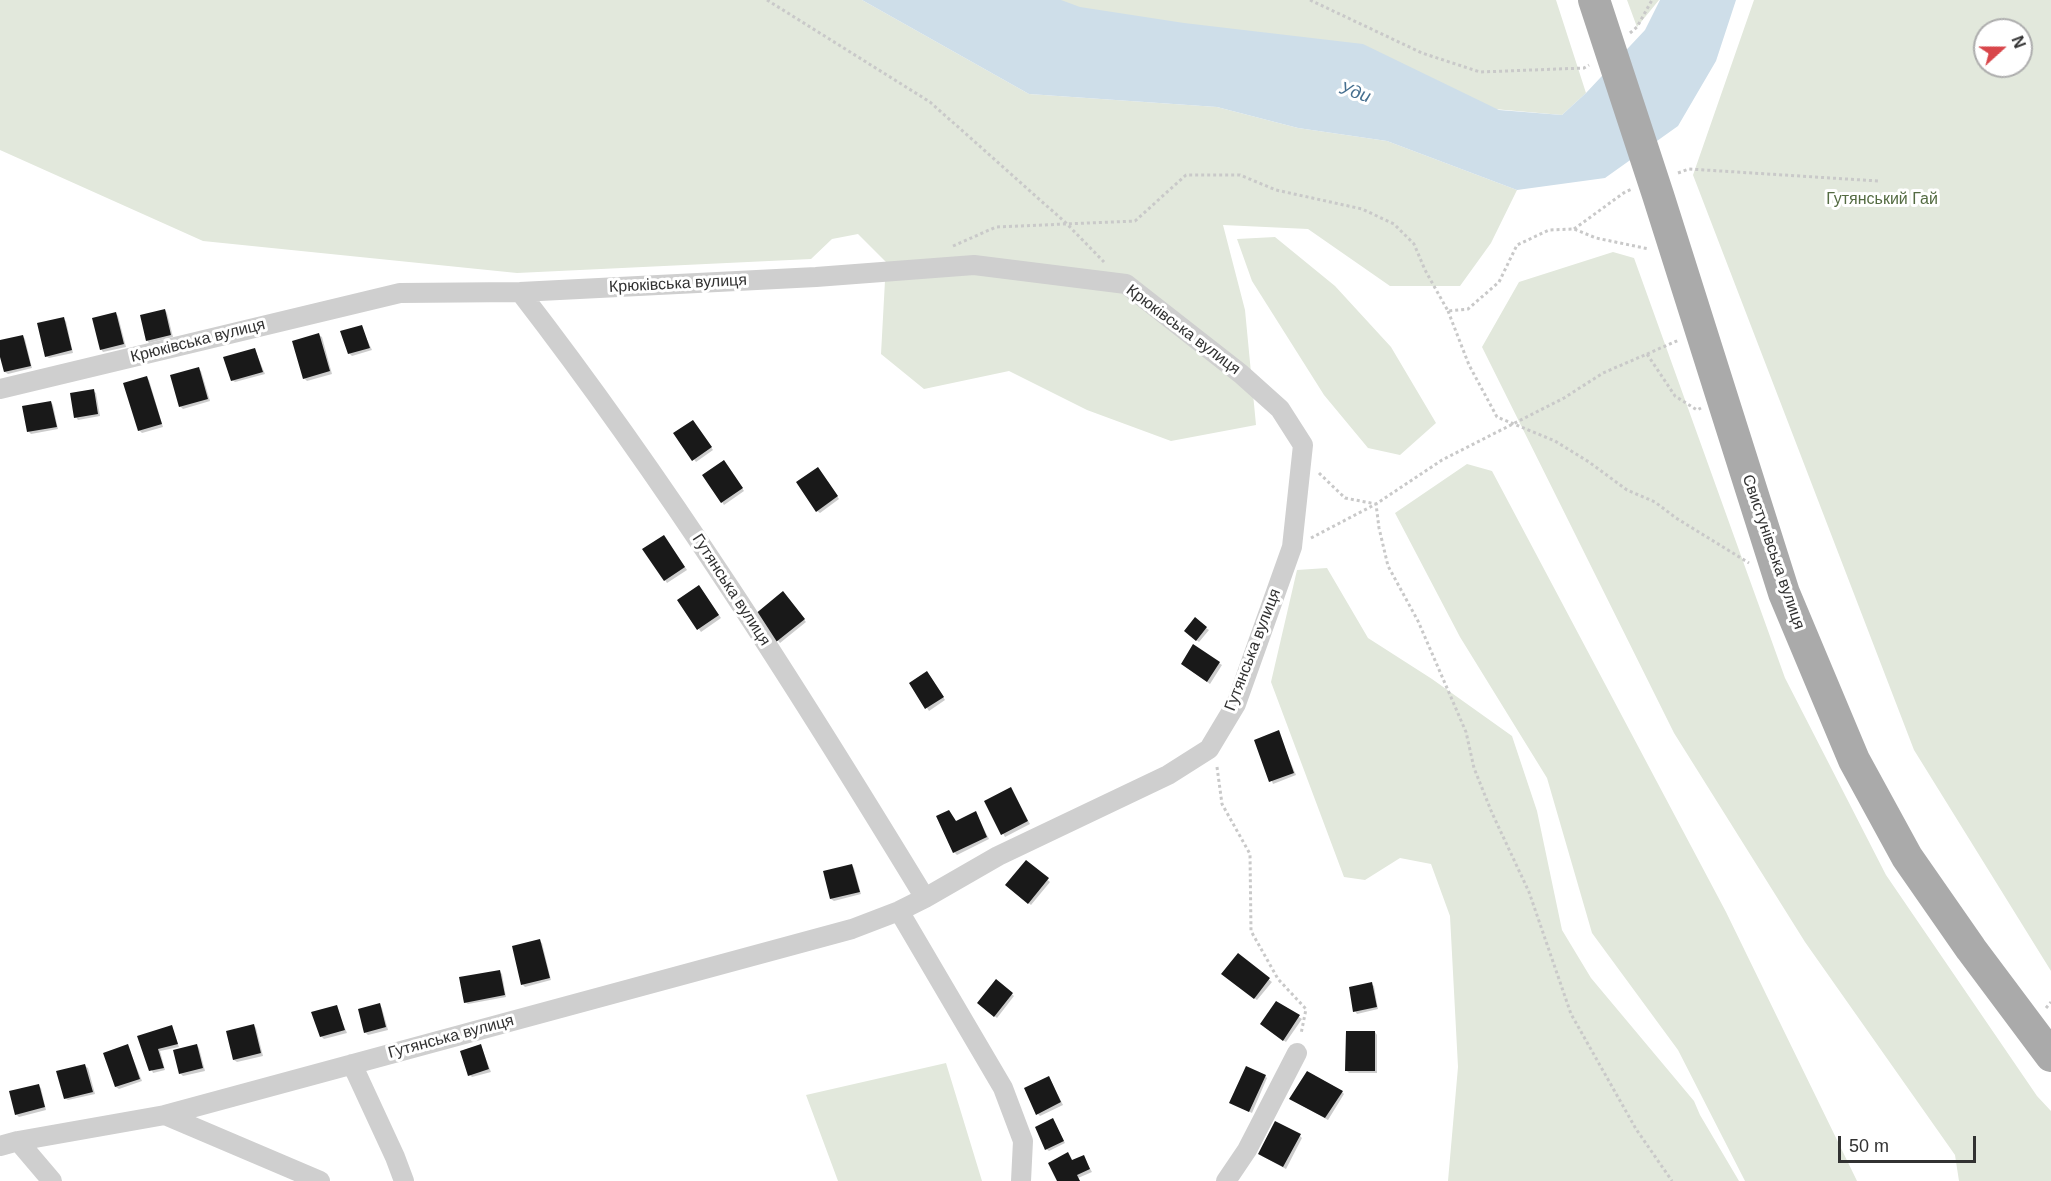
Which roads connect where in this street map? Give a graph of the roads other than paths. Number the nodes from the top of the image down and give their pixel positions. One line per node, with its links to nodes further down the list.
1 (1597, 9): 8 (main road, Свистунівська вулиця)
2 (520, 292): 3 (street, Крюківська вулиця); 4 (street, Крюківська вулиця); 5 (street, Гутянська вулиця)
3 (0, 389)
4 (1303, 445): 5 (street, Гутянська вулиця)
5 (926, 898): 6 (street, Гутянська вулиця)
6 (899, 911): 9 (street, Гутянська вулиця); 15 (street)
7 (1297, 1053): 16 (street)
8 (2051, 1056)
9 (352, 1064): 10 (street, Гутянська вулиця); 14 (street)
10 (165, 1115): 11 (street, Гутянська вулиця); 13 (street)
11 (9, 1143): 12 (street)
12 (52, 1181)
13 (320, 1181)
14 (404, 1181)
15 (1021, 1181)
16 (1226, 1181)

